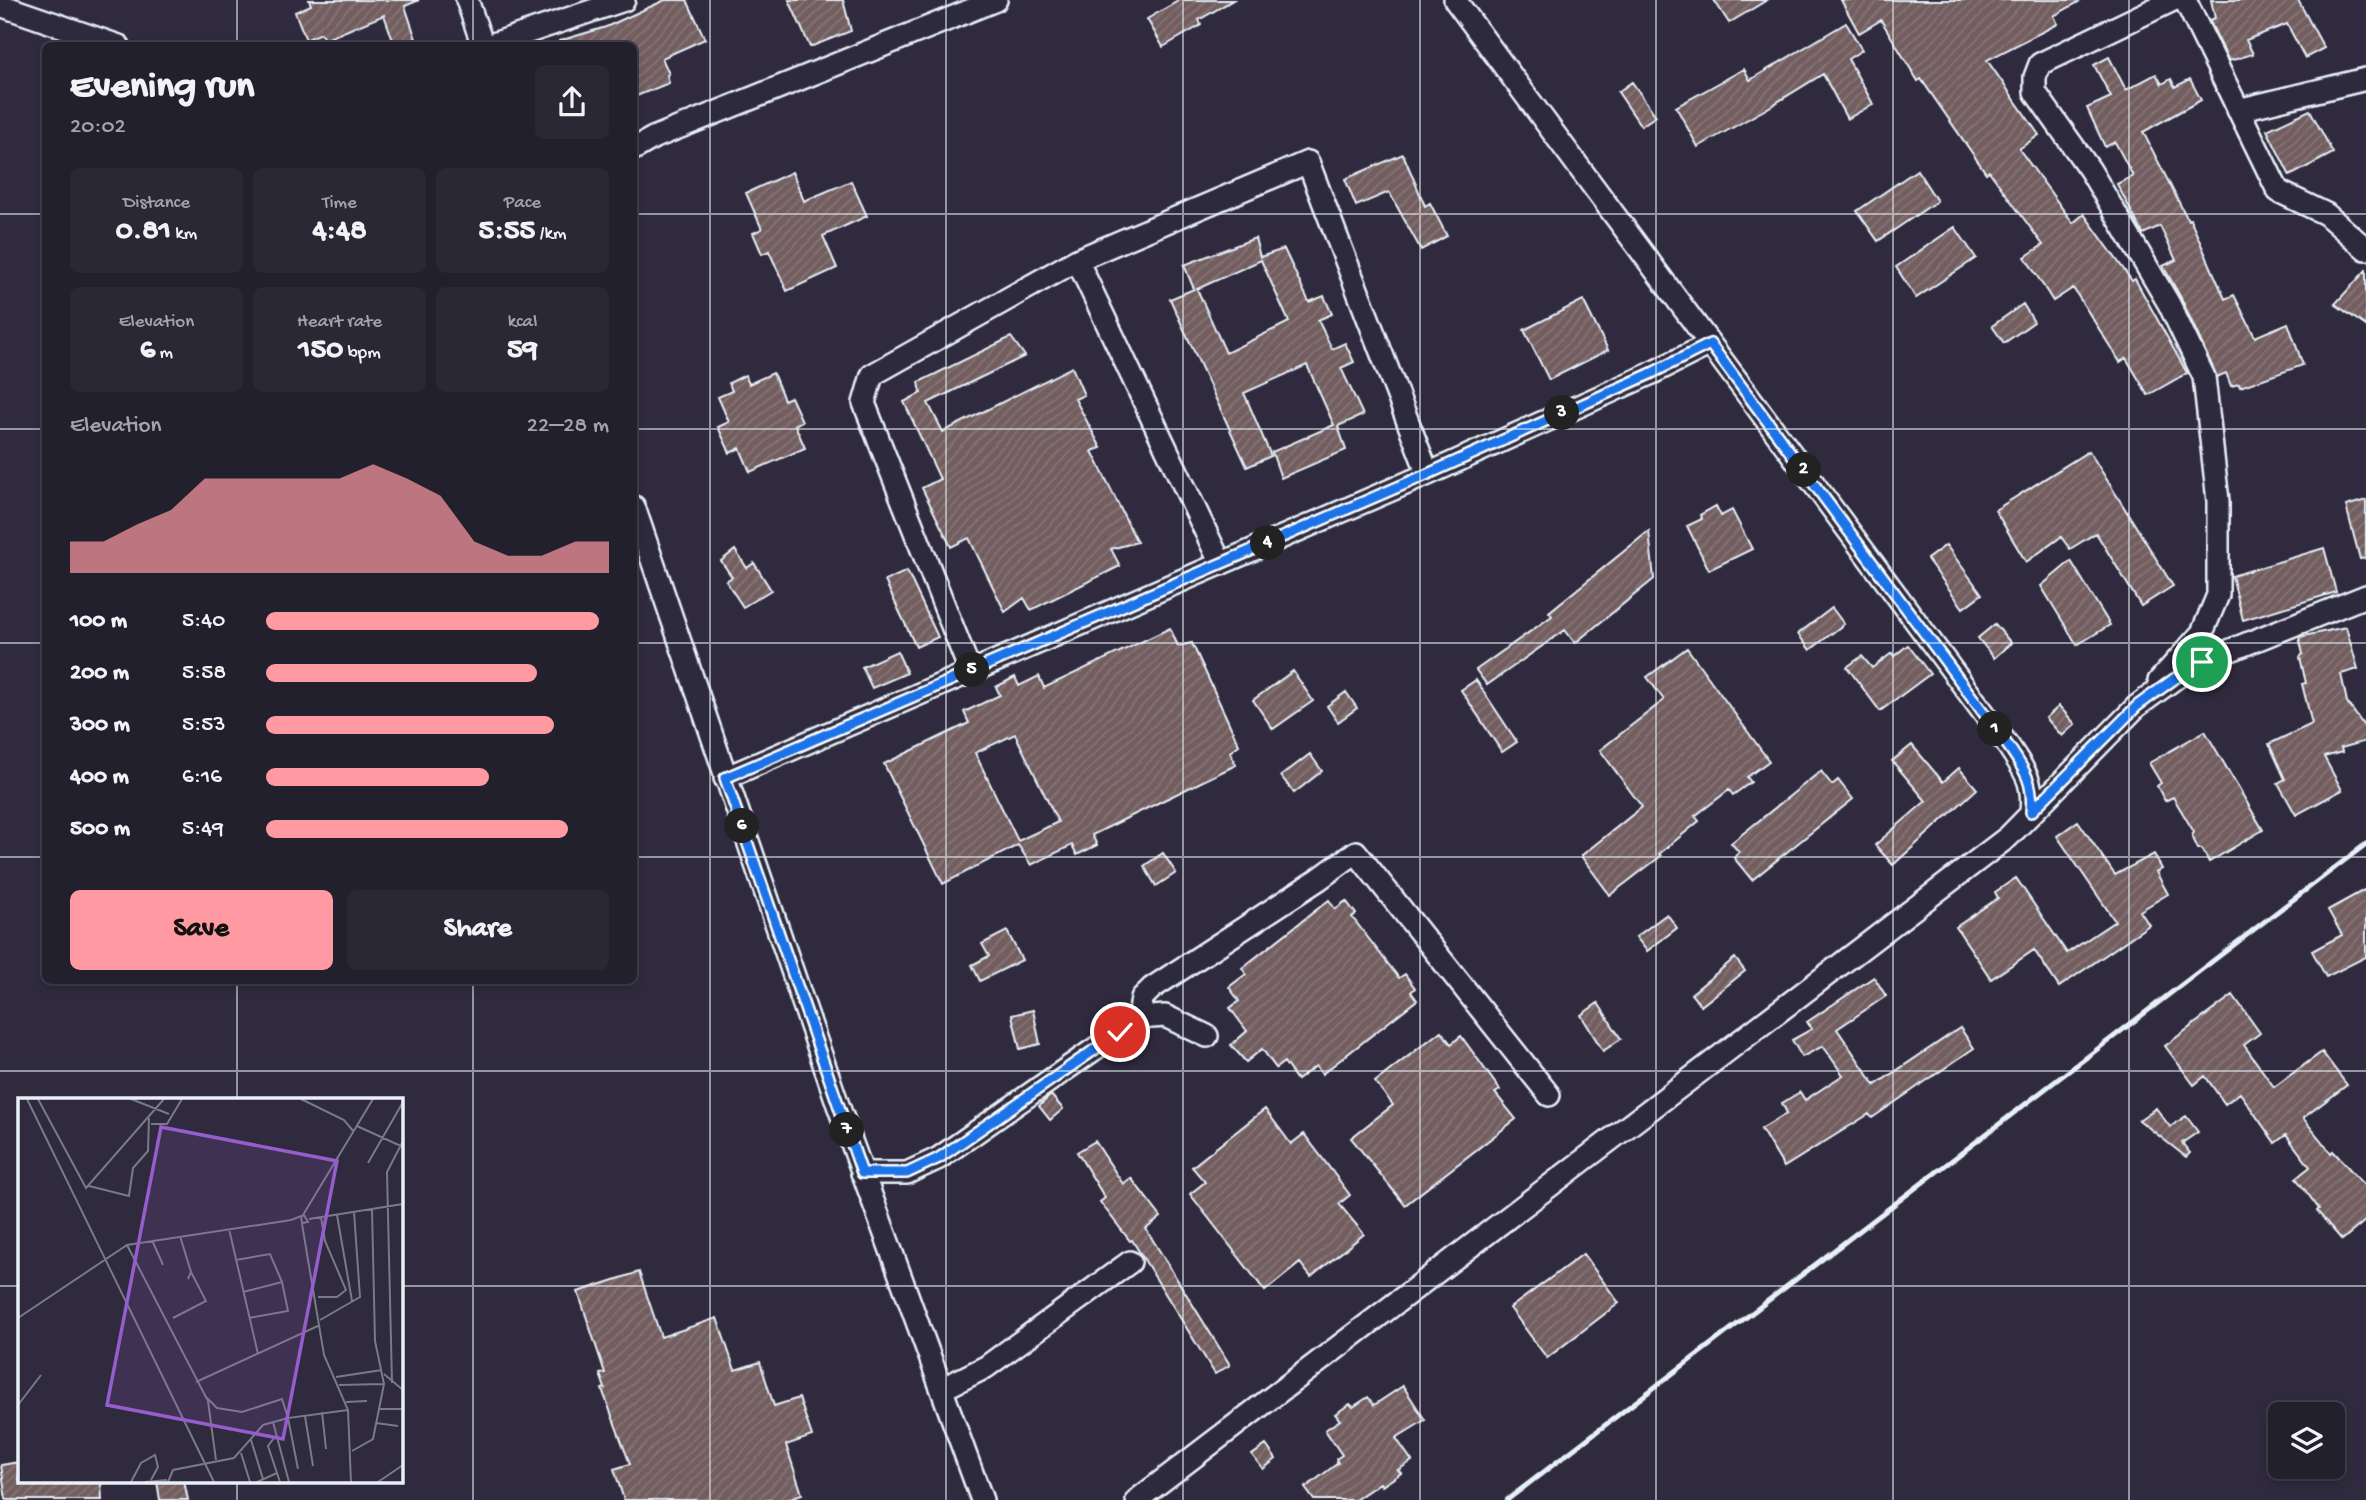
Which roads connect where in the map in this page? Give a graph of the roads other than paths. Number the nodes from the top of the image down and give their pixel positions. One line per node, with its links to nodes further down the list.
1 (467, 0): 9 (street)
2 (624, 0): 10 (street)
3 (996, 0): 13 (street)
4 (1455, 0): 16 (street)
5 (2174, 0): 22 (street)
6 (2185, 0): 12 (street)
7 (0, 5): 8 (street)
8 (107, 42)
9 (483, 42)
10 (497, 42)
11 (2366, 79): 12 (street)
12 (2238, 110): 14 (street)
13 (643, 140)
14 (2366, 249)
15 (1077, 260): 17 (street); 19 (street); 21 (street)
16 (1710, 344): 17 (street); 24 (street)
17 (1428, 474): 19 (street)
18 (637, 516): 23 (street)
19 (1221, 564): 21 (street)
20 (2366, 596): 22 (street)
21 (970, 671): 23 (street)
22 (2137, 706): 24 (street)
23 (725, 778): 28 (street)
24 (2031, 812): 32 (street)
25 (1139, 1018): 26 (street); 27 (street); 28 (street)
26 (1207, 1037)
27 (1549, 1096)
28 (862, 1173): 30 (street)
29 (1130, 1262): 30 (street)
30 (942, 1389): 31 (street)
31 (982, 1500)
32 (1137, 1500)

